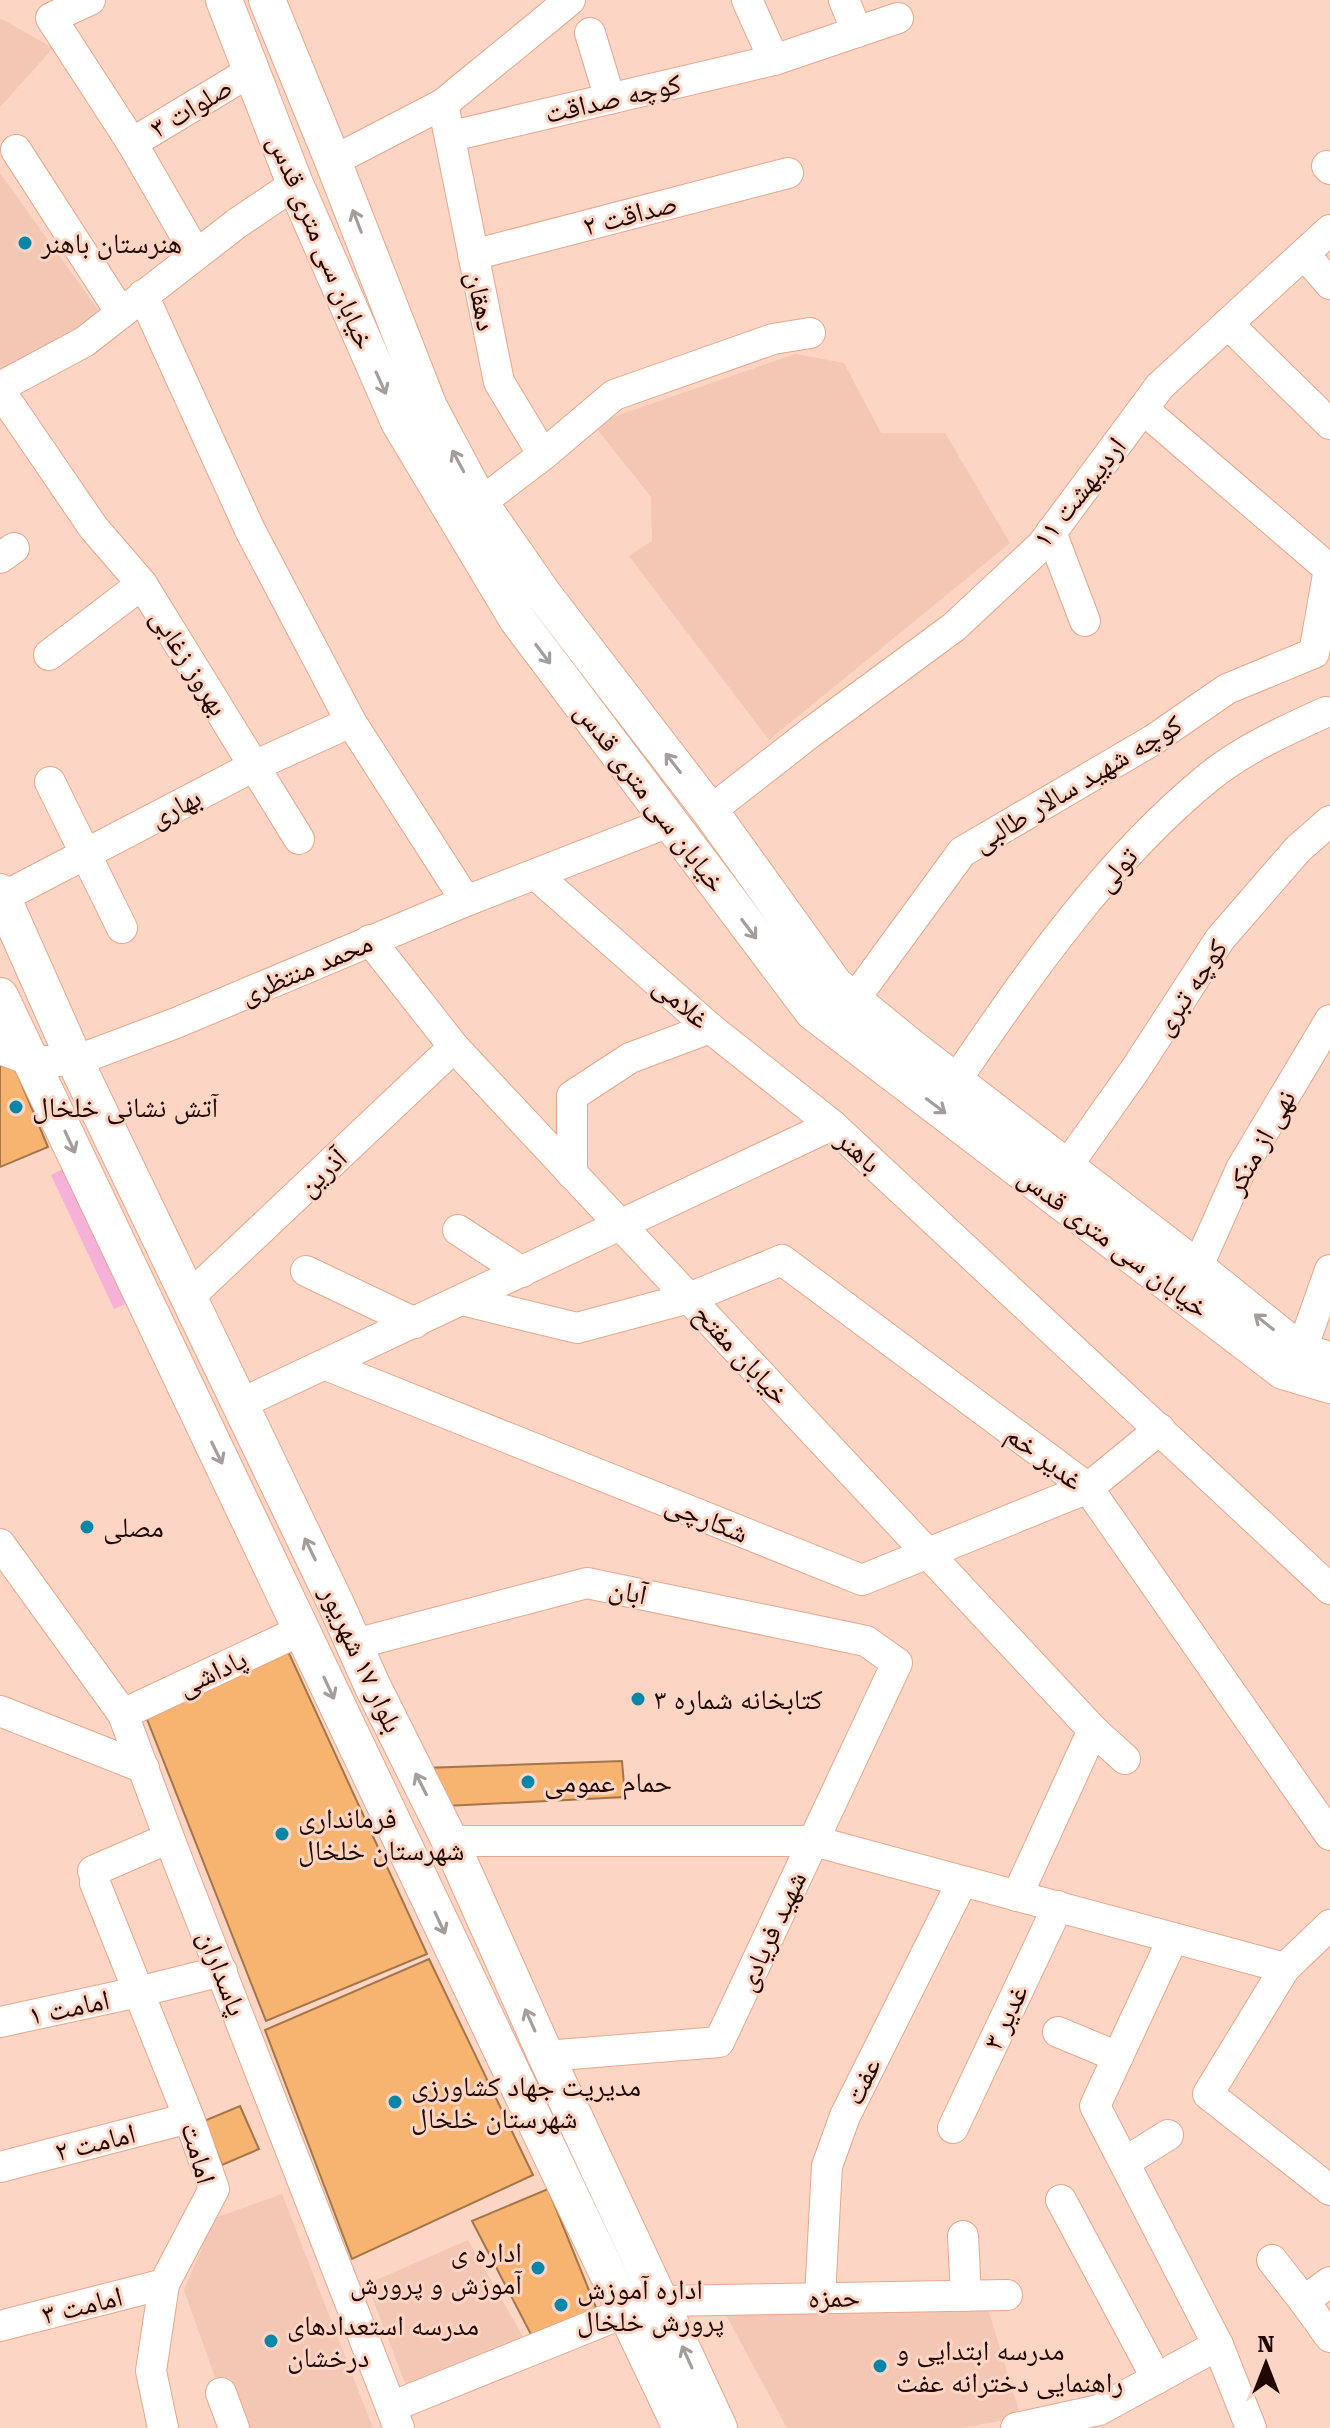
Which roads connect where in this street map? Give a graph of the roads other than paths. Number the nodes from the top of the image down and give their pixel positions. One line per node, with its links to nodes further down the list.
1 (90, 0): 15 (street)
2 (224, 0): 11 (main road, خیابان سی متری قدس)
3 (267, 0): 17 (main road, خیابان سی متری قدس)
4 (570, 0): 13 (street)
5 (747, 0): 10 (street)
6 (844, 0): 8 (street)
7 (898, 18): 8 (street, کوچه صداقت)
8 (857, 32): 10 (street, کوچه صداقت)
9 (590, 33): 12 (street)
10 (774, 60): 12 (street, کوچه صداقت)
11 (251, 71): 15 (street, صلوات ۳); 19 (main road, خیابان سی متری قدس)
12 (610, 99): 14 (street, کوچه صداقت)
13 (443, 104): 14 (street, دهقان); 17 (street)
14 (452, 136): 23 (street, دهقان)
15 (132, 143): 21 (street)
16 (16, 150): 25 (street)
17 (333, 161): 32 (main road, خیابان سی متری قدس, one-way to 17)
18 (788, 173): 23 (street, صداقت ۲)
19 (295, 184): 21 (street); 36 (main road, خیابان سی متری قدس, one-way to 36)
20 (1330, 230): 22 (street, ۱۱ اردیبهشت)
21 (196, 254): 25 (street)
22 (1304, 254): 24 (street); 26 (street, ۱۱ اردیبهشت)
23 (473, 255): 31 (street, دهقان)
24 (1330, 284)
25 (132, 304): 28 (street); 40 (street)
26 (1228, 324): 29 (street, ۱۱ اردیبهشت); 30 (street)
27 (810, 333): 31 (street)
28 (0, 389): 34 (street)
29 (1143, 409): 33 (street, ۱۱ اردیبهشت); 53 (street, کوچه شهید سالار طالبی)
30 (1330, 424)
31 (543, 455): 32 (street)
32 (480, 503): 35 (main road, خیابان سی متری قدس)
33 (1051, 532): 37 (street); 43 (street, ۱۱ اردیبهشت)
34 (142, 584): 38 (street, بهروز زغابی); 41 (street, بهروز زغابی)
35 (544, 595): 36 (main road); 43 (main road, خیابان سی متری قدس, one-way to 35)
36 (517, 619): 45 (main road, خیابان سی متری قدس, one-way to 45)
37 (1085, 621)
38 (49, 655)
39 (1326, 712): 61 (street, تولی)
40 (351, 722): 41 (street, بهاری); 50 (street)
41 (254, 766): 46 (street, بهروز زغابی); 47 (street, بهاری)
42 (50, 782): 47 (street)
43 (710, 811): 53 (main road, خیابان سی متری قدس)
44 (1330, 821): 63 (street, کوچه تبری)
45 (669, 822): 48 (street, محمد منتظری); 55 (main road, خیابان سی متری قدس, one-way to 55)
46 (299, 839)
47 (84, 854): 49 (street, بهاری); 51 (street)
48 (536, 875): 50 (street, محمد منتظری); 57 (street, غلامی)
49 (1, 894): 60 (main road, بلوار ١٧ شهریور)
50 (466, 901): 52 (street, محمد منتظری)
51 (122, 928)
52 (370, 940): 58 (street, خیابان مفتح); 60 (street, محمد منتظری)
53 (844, 993): 55 (main road); 61 (main road, خیابان سی متری قدس)
54 (0, 996): 59 (main road, بلوار ١٧ شهریور)
55 (813, 1012): 79 (main road, خیابان سی متری قدس, one-way to 79)
56 (1330, 1020): 67 (street, نهی از منکر)
57 (710, 1028): 62 (street, غلامی); 64 (street)
58 (454, 1047): 64 (street, خیابان مفتح); 71 (street, آذرین)
59 (16, 1055): 60 (street); 76 (main road, بلوار ١٧ شهریور, one-way to 76)
60 (75, 1061): 71 (main road, بلوار ١٧ شهریور)
61 (956, 1080): 63 (main road, خیابان سی متری قدس)
62 (832, 1125): 65 (street, باهنر); 81 (street, باهنر)
63 (1067, 1166): 67 (main road, خیابان سی متری قدس)
64 (572, 1174): 65 (street, خیابان مفتح)
65 (620, 1225): 70 (street, باهنر); 72 (street, خیابان مفتح)
66 (458, 1230): 70 (street)
67 (1197, 1268): 77 (main road, خیابان سی متری قدس, one-way to 67)
68 (1330, 1270): 77 (street)
69 (306, 1271): 74 (street)
70 (522, 1272): 73 (street, باهنر)
71 (189, 1297): 75 (main road, بلوار ١٧ شهریور)
72 (689, 1298): 73 (street); 82 (street, غدیر خم); 84 (street, خیابان مفتح)
73 (462, 1300): 74 (street, باهنر)
74 (415, 1323): 78 (street, باهنر)
75 (209, 1339): 76 (main road); 80 (main road, بلوار ١٧ شهریور)
76 (167, 1347): 87 (main road, بلوار ١٧ شهریور, one-way to 87)
77 (1316, 1356)
78 (326, 1365): 80 (street, باهنر); 84 (street, شکارچی)
79 (1330, 1385)
80 (240, 1404): 86 (main road, بلوار ١٧ شهریور, one-way to 80)
81 (1160, 1429): 82 (street, شکارچی); 85 (street, باهنر)
82 (1088, 1488): 84 (street, شکارچی); 95 (street, غدیر خم)
83 (0, 1544): 91 (street, پاسداران)
84 (928, 1553): 92 (street, خیابان مفتح)
85 (1330, 1589)
86 (336, 1604): 87 (main road); 88 (main road, بلوار ١٧ شهریور)
87 (300, 1626): 91 (street, پاداشی); 127 (main road, بلوار ١٧ شهریور, one-way to 127)
88 (355, 1644): 89 (street, آبان); 97 (main road, بلوار ١٧ شهریور, one-way to 88)
89 (897, 1663): 98 (street, شهید فریادی)
90 (0, 1711): 94 (street)
91 (123, 1714): 94 (street, پاسداران)
92 (1093, 1730): 93 (street, خیابان مفتح); 100 (street)
93 (1125, 1759)
94 (144, 1768): 96 (street, پاسداران)
95 (1330, 1835)
96 (169, 1838): 105 (street, پاسداران); 106 (street, امامت)
97 (450, 1841): 98 (street); 109 (main road, بلوار ١٧ شهریور, one-way to 97)
98 (814, 1841): 99 (street); 109 (street, شهید فریادی)
99 (962, 1882): 100 (street); 124 (street, عفت)
100 (1017, 1896): 101 (street)
101 (1058, 1906): 103 (street); 112 (street, غدیر ۳)
102 (1330, 1925): 104 (street)
103 (1173, 1938): 104 (street); 110 (street)
104 (1285, 1968): 116 (street)
105 (222, 1971): 106 (street, امامت ۱); 133 (street, پاسداران)
106 (138, 1992): 107 (street, امامت ۱); 111 (street, امامت)
107 (0, 2022)
108 (1058, 2032): 110 (street)
109 (546, 2056): 125 (main road, بلوار ١٧ شهریور)
110 (1118, 2057): 114 (street)
111 (189, 2118): 115 (street, امامت ۲); 121 (street, امامت)
112 (953, 2128)
113 (1168, 2135): 114 (street)
114 (1125, 2162): 130 (street)
115 (0, 2167)
116 (1325, 2175)
117 (1061, 2200): 131 (street)
118 (963, 2236): 123 (street)
119 (1272, 2260): 126 (street)
120 (1330, 2282): 126 (street)
121 (164, 2284): 128 (street, امامت ۳); 134 (street, امامت)
122 (1007, 2295): 123 (street, حمزه)
123 (966, 2296): 124 (street, حمزه)
124 (820, 2297): 125 (street, حمزه)
125 (661, 2301): 137 (main road, بلوار ١٧ شهریور, one-way to 125)
126 (1304, 2301): 129 (street)
127 (626, 2312): 133 (street); 136 (main road, بلوار ١٧ شهریور)
128 (0, 2326)
129 (1330, 2337)
130 (1218, 2345): 131 (street); 139 (street)
131 (1157, 2379): 138 (street)
132 (221, 2393): 135 (street)
133 (395, 2418)
134 (163, 2428)
135 (234, 2428)
136 (681, 2428)
137 (719, 2428)
138 (1016, 2428)
139 (1251, 2428)

